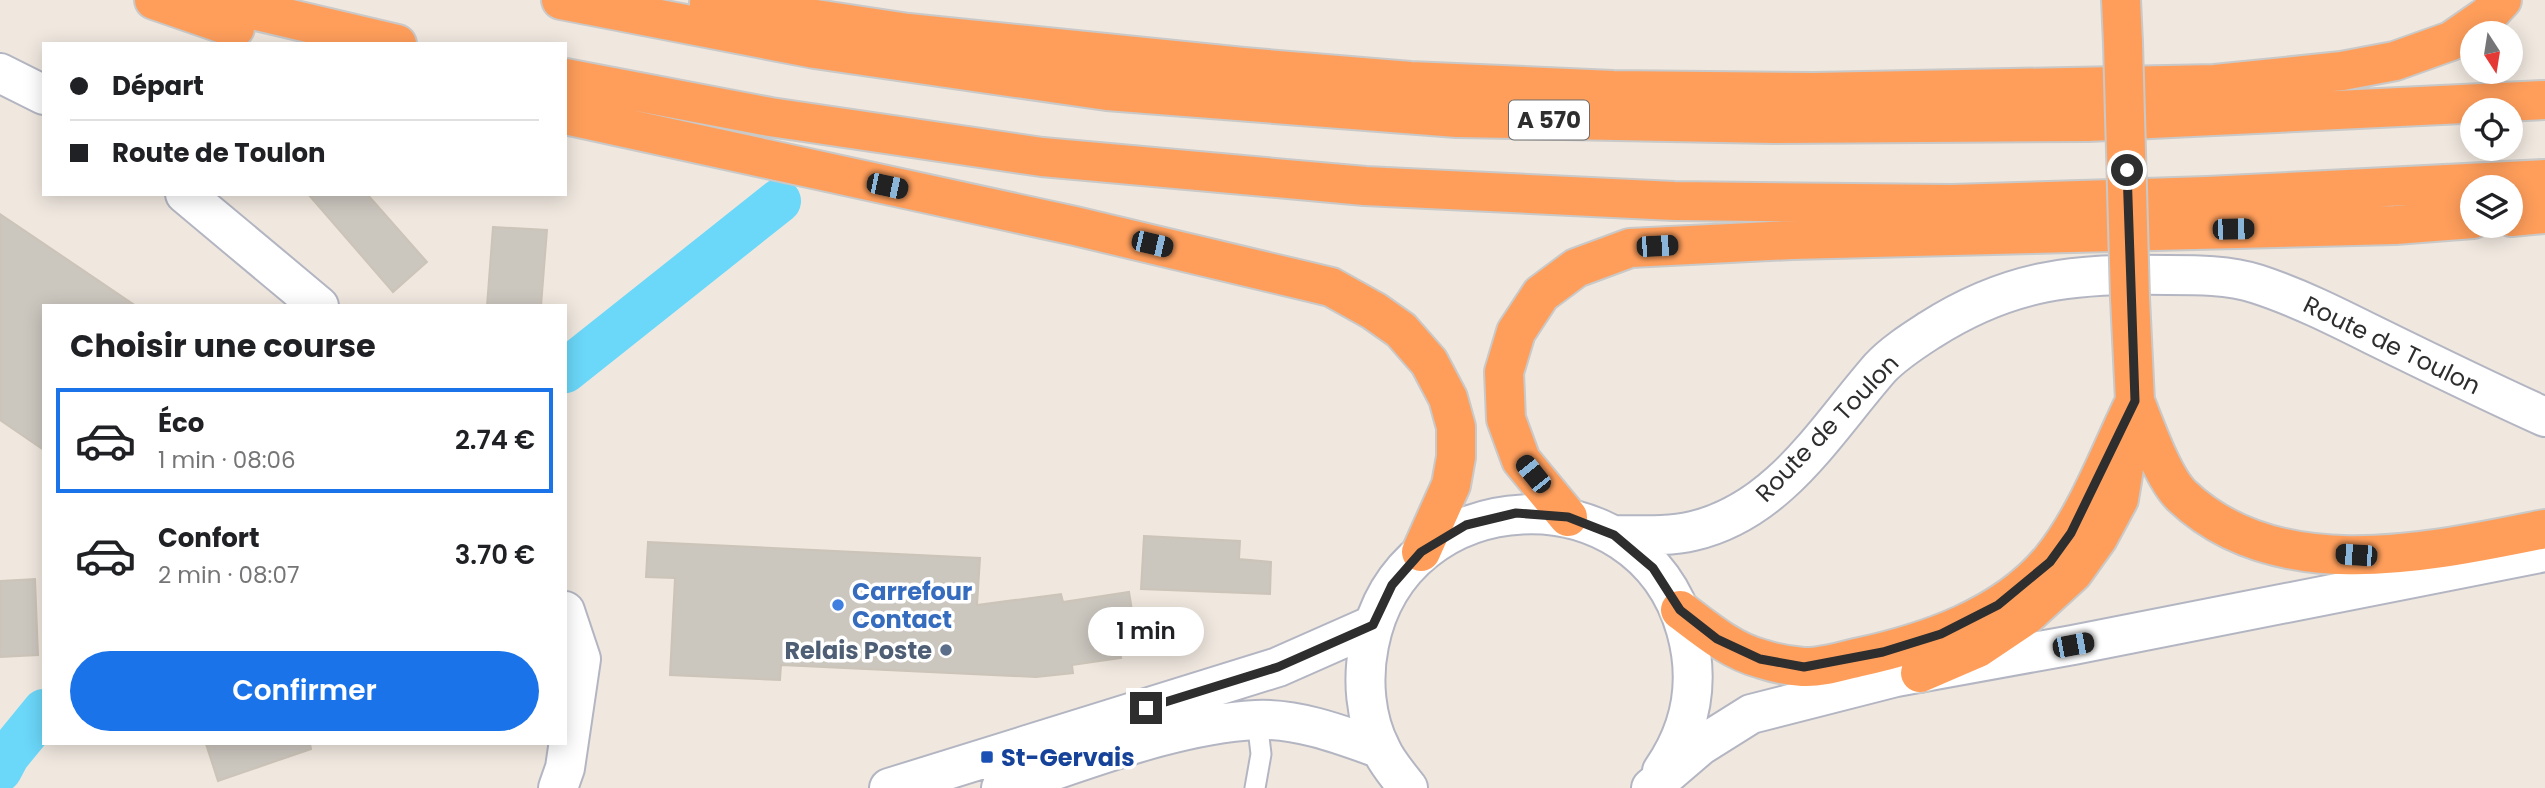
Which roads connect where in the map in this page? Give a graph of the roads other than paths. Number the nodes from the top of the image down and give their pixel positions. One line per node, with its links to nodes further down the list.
1 (154, 0): 7 (highway)
2 (210, 0): 8 (highway)
3 (561, 0): 12 (highway, A 570)
4 (689, 0): 5 (highway)
5 (2502, 0)
6 (2122, 15): 20 (highway, bridge)
7 (275, 42)
8 (388, 42)
9 (0, 73): 11 (main road)
10 (567, 78): 14 (highway)
11 (42, 93)
12 (2545, 100)
13 (567, 115): 25 (highway)
14 (2545, 179)
15 (187, 196): 19 (main road)
16 (2545, 214): 17 (highway)
17 (2523, 216)
18 (2460, 220): 22 (highway)
19 (317, 304)
20 (2135, 401): 23 (highway); 27 (highway); 30 (highway)
21 (2545, 417): 24 (main road, Route de Toulon)
22 (1568, 517): 24 (main road); 25 (main road)
23 (2545, 529)
24 (1614, 535): 27 (main road)
25 (1421, 552): 29 (main road)
26 (2545, 552): 30 (main road)
27 (1680, 610): 38 (main road)
28 (567, 617): 33 (main road)
29 (1373, 625): 32 (main road); 34 (main road)
30 (1920, 673): 38 (main road)
31 (1257, 720): 32 (main road); 35 (main road); 36 (lane)
32 (1381, 749): 37 (main road)
33 (564, 781)
34 (889, 788)
35 (1001, 788)
36 (1255, 788)
37 (1408, 788)
38 (1651, 788)

